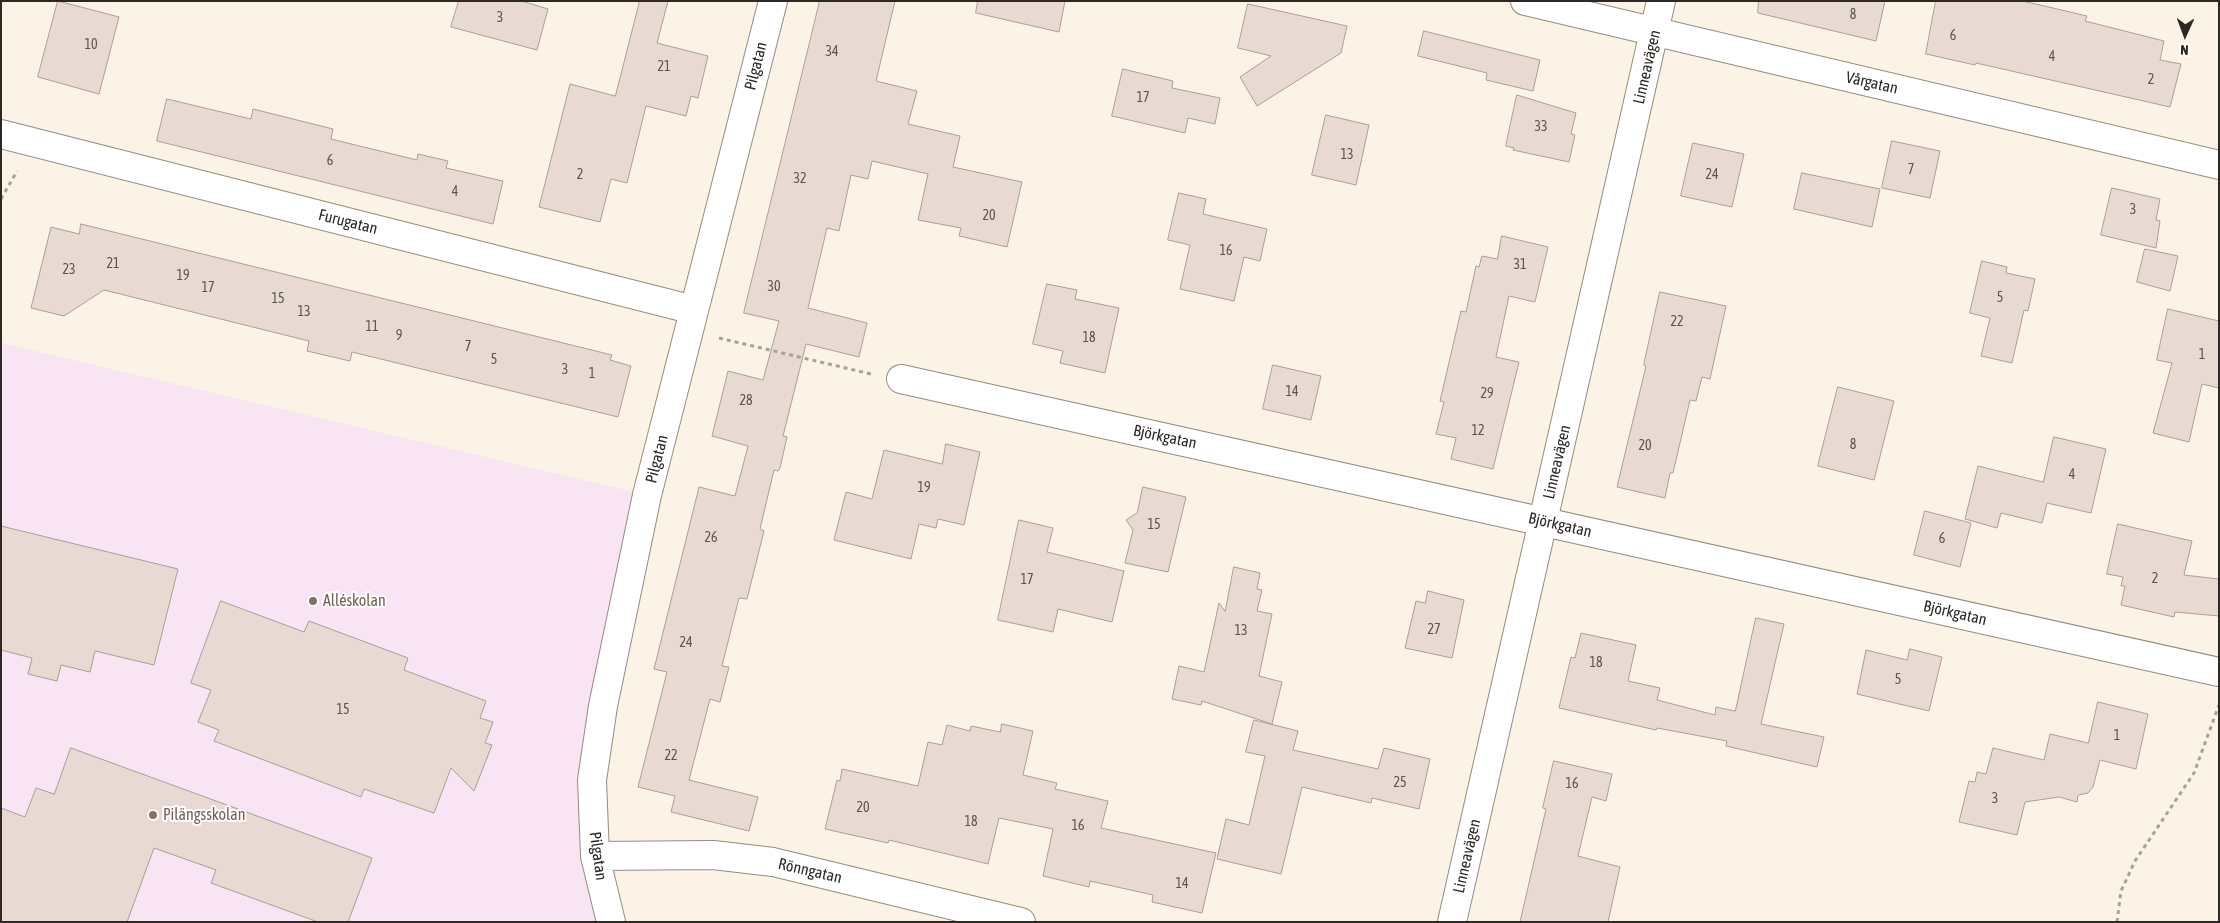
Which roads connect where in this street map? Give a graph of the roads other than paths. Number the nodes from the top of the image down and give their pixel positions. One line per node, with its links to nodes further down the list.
1 (773, 1): 7 (street, Pilgatan)
2 (1525, 1): 4 (street, Vårgatan)
3 (1662, 1): 4 (street, Linneavägen)
4 (1655, 32): 6 (street, Vårgatan); 9 (street, Linneavägen)
5 (1, 134): 7 (street, Furugatan)
6 (2219, 165)
7 (692, 320): 11 (street, Pilgatan)
8 (901, 379): 9 (street, Björkgatan)
9 (1544, 522): 10 (street, Björkgatan); 14 (street, Linneavägen)
10 (2219, 672)
11 (595, 856): 12 (street, Pilgatan); 13 (street, Rönngatan)
12 (611, 922)
13 (1021, 922)
14 (1452, 922)

